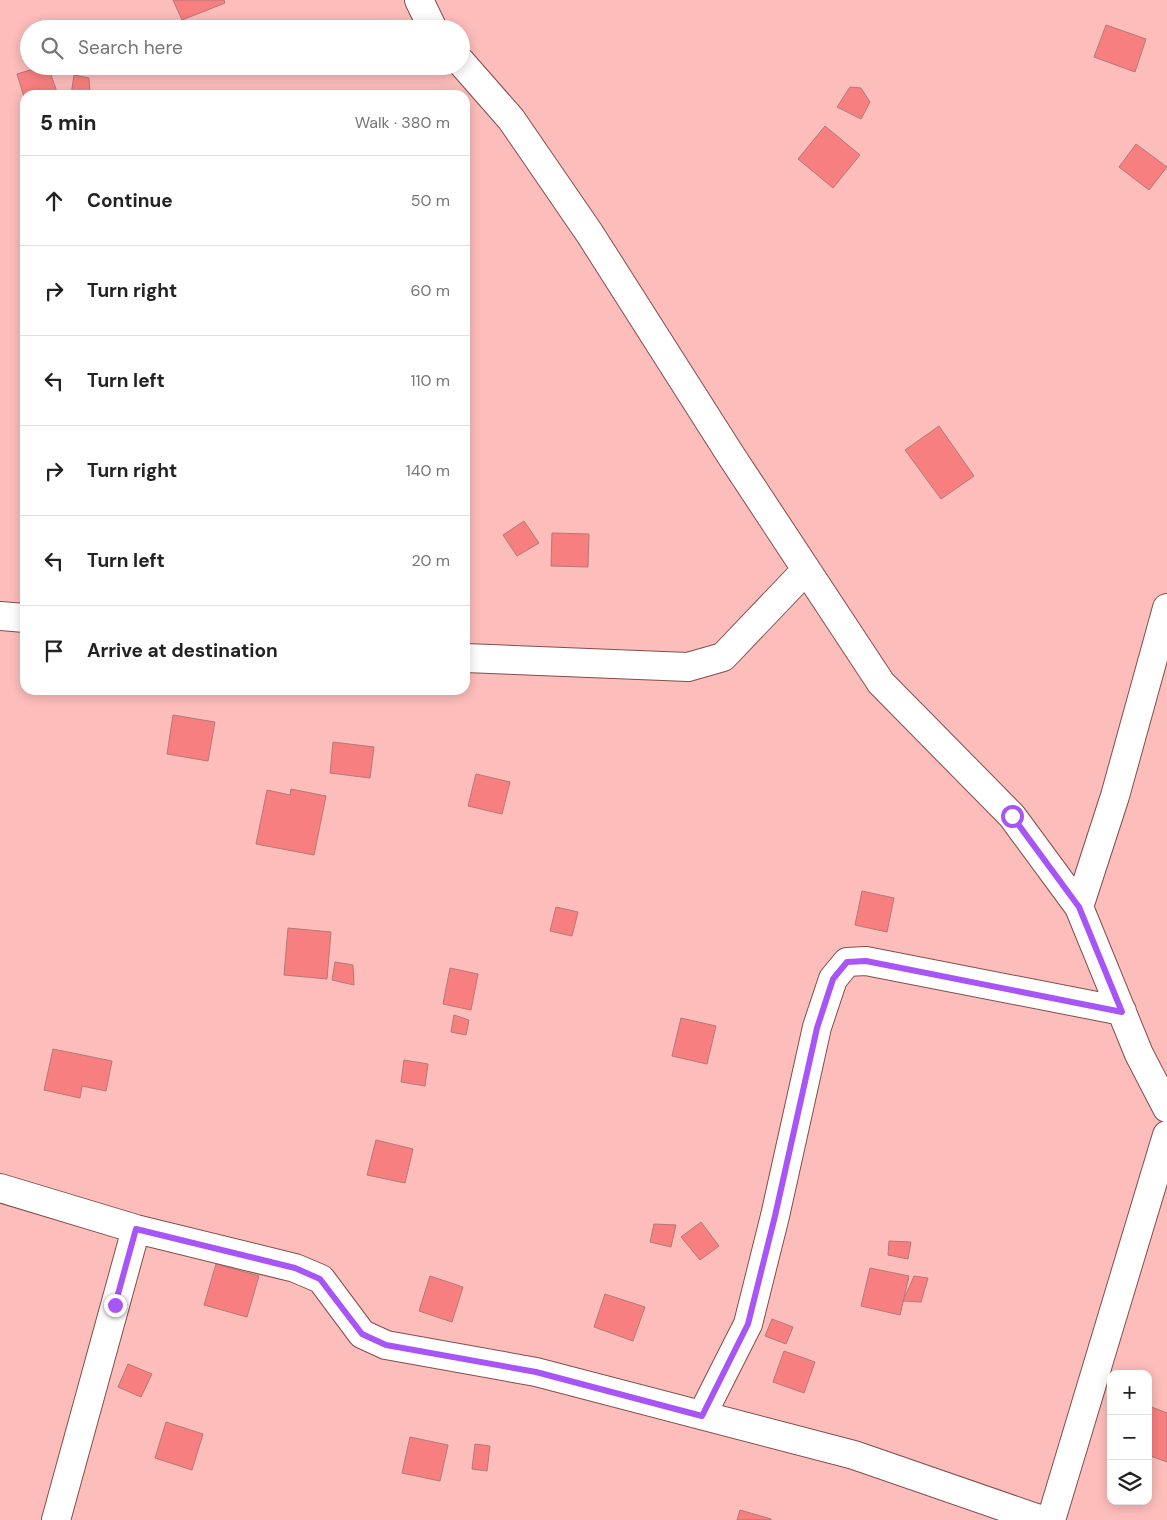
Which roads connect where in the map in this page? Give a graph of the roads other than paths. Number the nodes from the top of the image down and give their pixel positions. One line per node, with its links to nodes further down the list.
1 (419, 0): 2 (street)
2 (429, 20)
3 (470, 72): 4 (street)
4 (806, 570): 8 (street); 9 (street)
5 (1167, 608): 9 (street)
6 (0, 616): 7 (street)
7 (20, 618)
8 (470, 658)
9 (1079, 907): 10 (street)
10 (1122, 1012): 11 (street); 15 (street)
11 (1167, 1108)
12 (1167, 1136): 18 (street)
13 (0, 1188): 14 (street)
14 (136, 1229): 15 (street); 16 (street)
15 (702, 1416): 17 (street)
16 (56, 1520)
17 (1042, 1520)
18 (1051, 1520)

